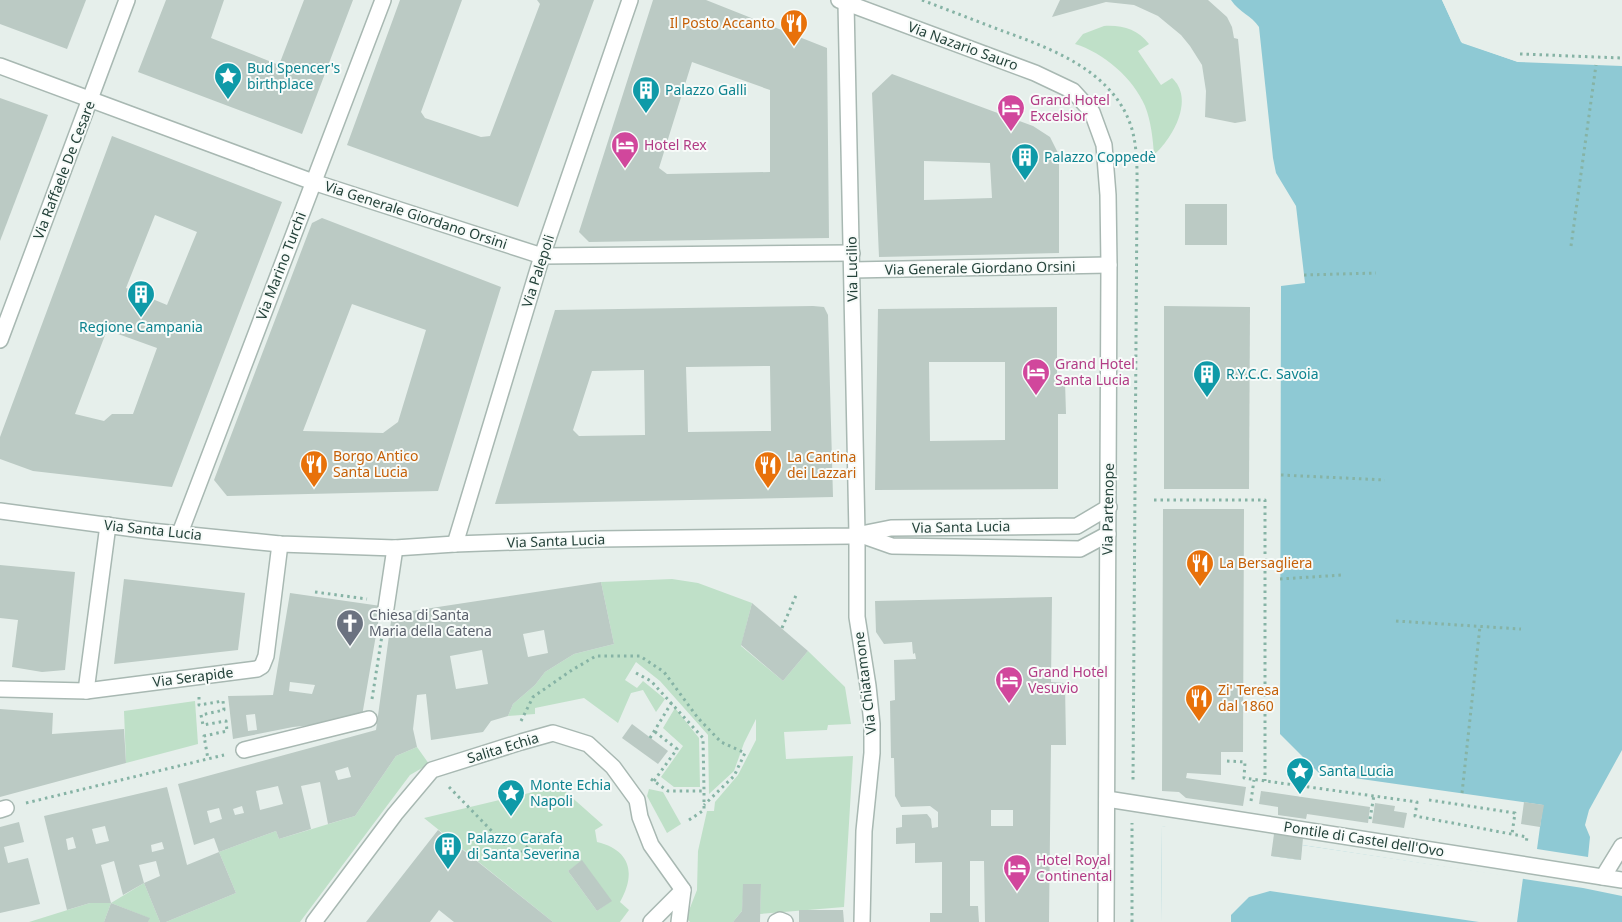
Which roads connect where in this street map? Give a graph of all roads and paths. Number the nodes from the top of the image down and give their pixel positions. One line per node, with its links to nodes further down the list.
1 (127, 0): 9 (street, Via Raffaele De Cesare)
2 (382, 0): 11 (street, Via Marino Turchi)
3 (630, 0): 14 (street, Via Palepoli)
4 (843, 1): 10 (street, Via Nazario Sauro); 13 (street, Via Lucilio)
5 (1520, 54): 6 (path)
6 (1622, 58)
7 (1596, 65): 12 (path)
8 (0, 66): 9 (street, Via Generale Giordano Orsini)
9 (90, 100): 11 (street, Via Generale Giordano Orsini); 19 (street, Via Raffaele De Cesare)
10 (1083, 101): 15 (street, Via Partenope)
11 (313, 182): 14 (street, Via Generale Giordano Orsini); 26 (street, Via Marino Turchi)
12 (1571, 246)
13 (852, 253): 14 (street, Via Generale Giordano Orsini); 16 (street, Via Lucilio)
14 (542, 256): 30 (street, Via Palepoli)
15 (1109, 265): 16 (street, Via Generale Giordano Orsini); 23 (street, Via Partenope)
16 (852, 270): 27 (street, Via Lucilio)
17 (1376, 273): 18 (path)
18 (1304, 275)
19 (0, 340)
20 (1280, 475): 21 (path)
21 (1385, 480)
22 (1154, 500): 57 (path)
23 (1109, 507): 27 (street, Via Santa Lucia); 28 (street, Via Partenope)
24 (0, 511): 25 (street, Via Santa Lucia)
25 (108, 525): 26 (street, Via Santa Lucia); 44 (street)
26 (180, 533): 29 (street, Via Santa Lucia)
27 (857, 534): 28 (street); 30 (street, Via Santa Lucia); 77 (street, Via Chiatamone)
28 (1108, 534): 60 (street, Via Partenope)
29 (280, 544): 31 (street, Via Santa Lucia); 44 (street, Via Serapide)
30 (455, 544): 31 (street, Via Santa Lucia)
31 (395, 548): 37 (street)
32 (1342, 576): 33 (path)
33 (1280, 579)
34 (315, 592): 36 (path)
35 (797, 594): 40 (path)
36 (354, 598)
37 (386, 608): 47 (path)
38 (1396, 622): 39 (path)
39 (1480, 626): 41 (path); 59 (path)
40 (782, 628)
41 (1521, 629)
42 (636, 673): 45 (path)
43 (0, 689): 44 (street, Via Serapide)
44 (86, 691)
45 (672, 702): 48 (path); 58 (path)
46 (199, 705): 52 (path)
47 (369, 719): 51 (street)
48 (654, 732): 49 (path); 56 (path)
49 (650, 738)
50 (508, 746): 54 (street, Salita Echia); 62 (path); 71 (street, Salita Echia)
51 (244, 750): 52 (path)
52 (208, 759): 63 (path)
53 (1227, 761): 57 (path)
54 (432, 770): 65 (path); 73 (street)
55 (642, 773): 56 (path)
56 (654, 781): 58 (path)
57 (1265, 781): 66 (path)
58 (704, 791): 62 (path)
59 (1462, 793)
60 (1107, 799): 69 (street, Pontile di Castel dell'Ovo); 78 (street, Via Partenope)
61 (1429, 800): 66 (path)
62 (704, 805): 64 (path)
63 (3, 809)
64 (689, 820)
65 (541, 833)
66 (1512, 834): 67 (path)
67 (1527, 837)
68 (1622, 846): 69 (street)
69 (1603, 878): 70 (street, Pontile di Castel dell'Ovo)
70 (1622, 880)
71 (683, 890): 72 (street); 74 (street)
72 (680, 921)
73 (314, 922)
74 (651, 922)
75 (776, 922): 76 (street)
76 (785, 922)
77 (862, 922)
78 (1106, 922)

